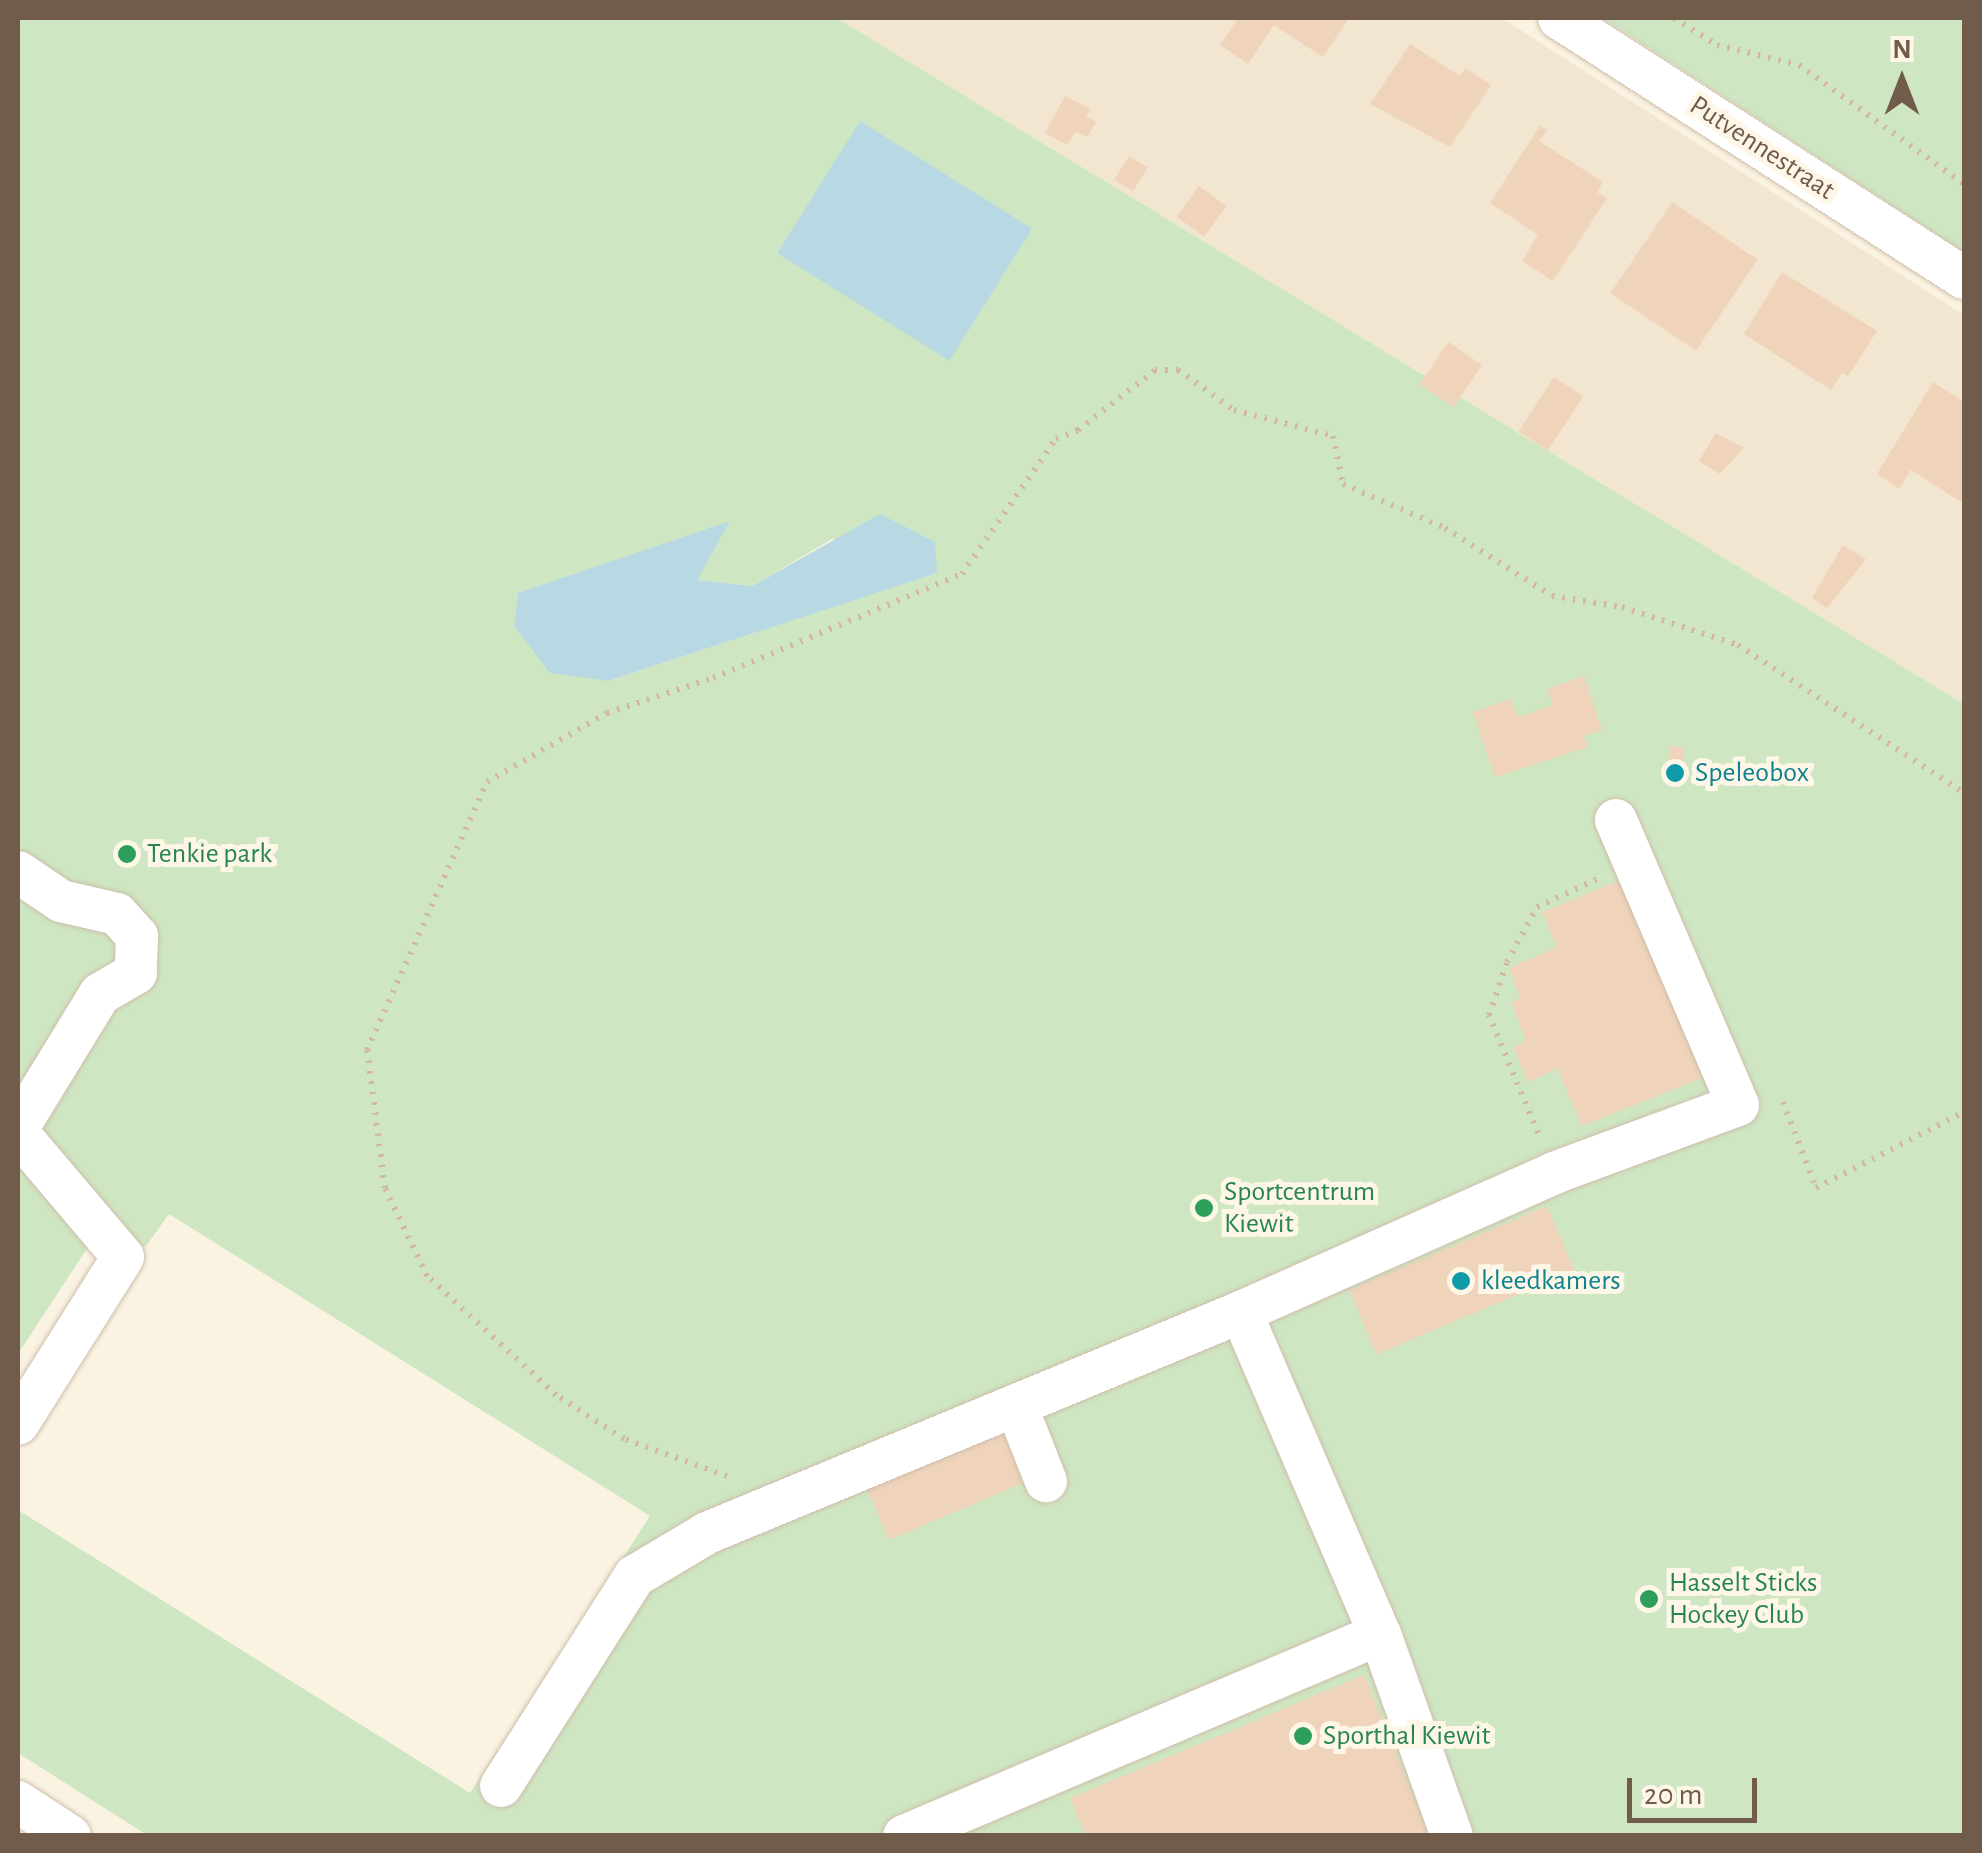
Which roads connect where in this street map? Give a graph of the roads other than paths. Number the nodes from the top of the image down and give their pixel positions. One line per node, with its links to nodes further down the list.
1 (1559, 18): 2 (street, Putvennestraat)
2 (1964, 278)
3 (1616, 820): 6 (street)
4 (18, 872): 5 (street)
5 (18, 1130): 8 (street)
6 (1241, 1312): 7 (street); 10 (street)
7 (1016, 1405): 9 (street); 11 (street)
8 (18, 1424)
9 (1046, 1480)
10 (1380, 1634): 14 (street); 15 (street)
11 (501, 1786)
12 (18, 1802): 13 (street)
13 (70, 1836)
14 (904, 1836)
15 (1452, 1836)

